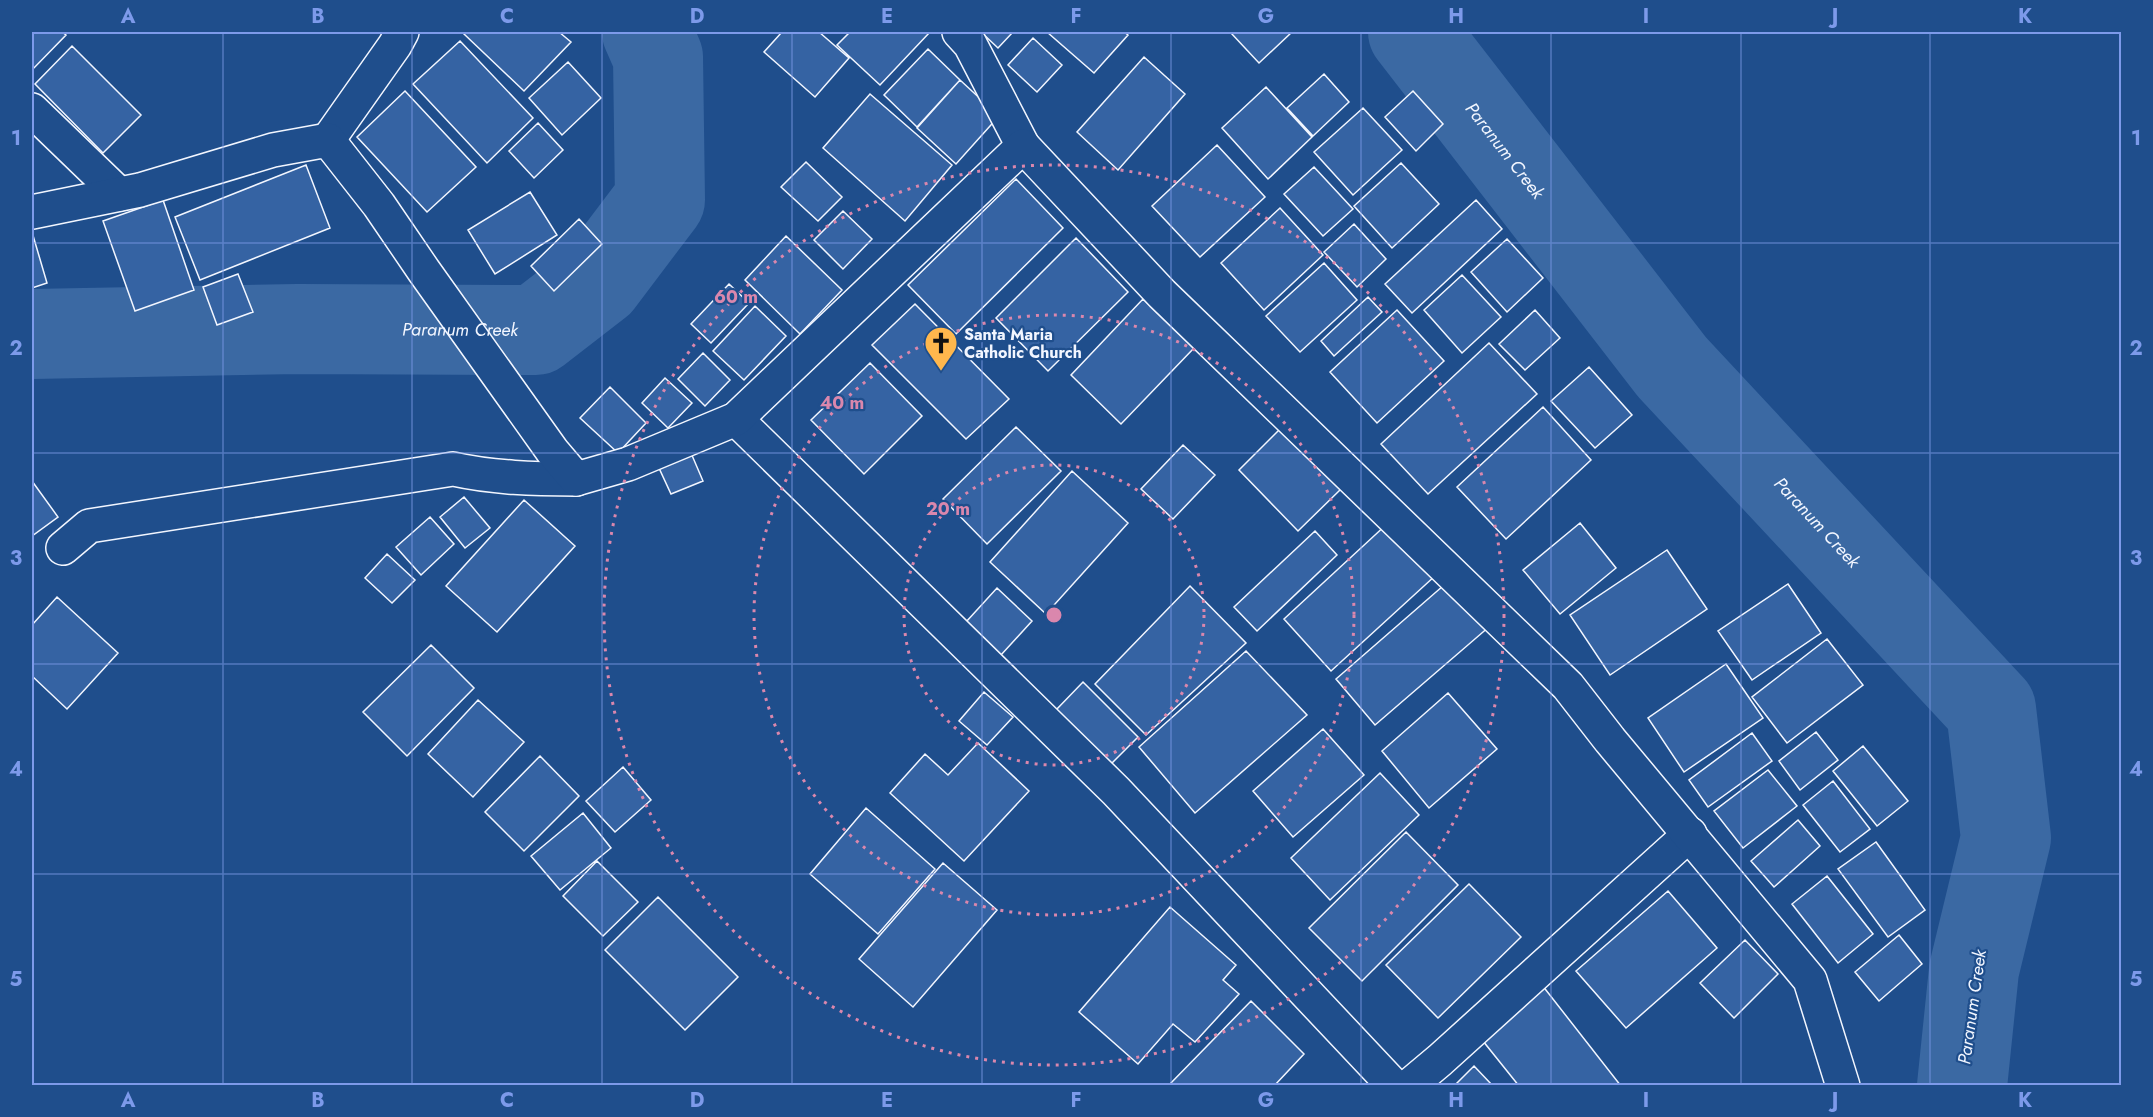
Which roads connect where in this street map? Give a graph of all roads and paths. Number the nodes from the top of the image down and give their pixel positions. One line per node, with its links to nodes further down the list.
1 (402, 32): 4 (street)
2 (959, 32): 5 (street)
3 (32, 110): 6 (street)
4 (328, 140): 6 (street); 9 (street)
5 (1023, 146): 8 (street); 11 (street)
6 (119, 194): 7 (street)
7 (32, 212)
8 (736, 418): 9 (street); 12 (street)
9 (576, 479): 10 (street)
10 (63, 548)
11 (1690, 834): 13 (street); 14 (street)
12 (1394, 1086)
13 (1408, 1086)
14 (1843, 1086)

